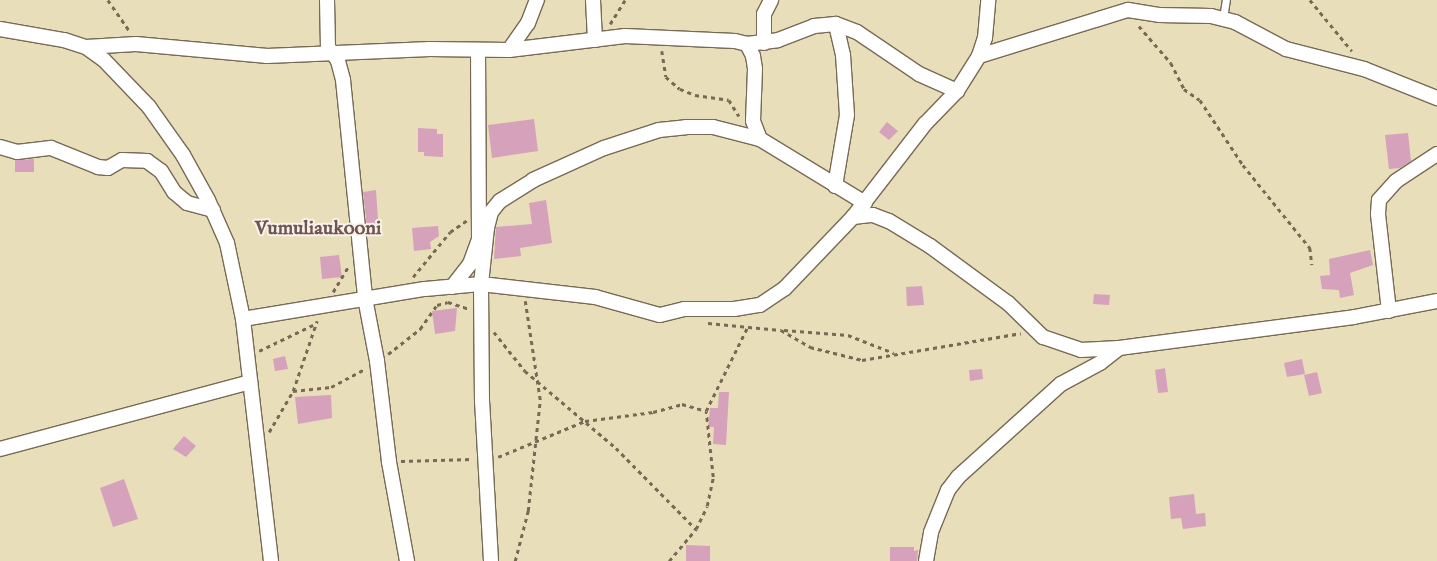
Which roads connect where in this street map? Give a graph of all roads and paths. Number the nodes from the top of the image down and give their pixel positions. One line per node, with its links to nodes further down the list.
1 (108, 0): 17 (path)
2 (327, 0): 22 (street)
3 (537, 0): 20 (street)
4 (593, 0): 15 (street)
5 (625, 0): 15 (path)
6 (771, 0): 16 (street)
7 (988, 0): 23 (street)
8 (1226, 0): 11 (lane)
9 (1310, 0): 24 (path)
10 (1128, 10): 11 (street); 23 (street); 36 (path)
11 (1224, 18): 24 (street)
12 (836, 24): 16 (street); 25 (street); 30 (street)
13 (0, 29): 19 (street)
14 (663, 36): 15 (street); 18 (street); 27 (path)
15 (595, 38): 20 (street)
16 (764, 43): 18 (street)
17 (136, 44): 19 (street); 22 (street)
18 (747, 44): 27 (street)
19 (86, 47): 32 (street)
20 (509, 50): 21 (street)
21 (478, 51): 22 (street); 33 (street)
22 (332, 54): 41 (street)
23 (979, 56): 25 (street)
24 (1364, 69): 26 (street)
25 (958, 91): 31 (street)
26 (1437, 98)
27 (757, 135): 30 (street); 37 (street)
28 (0, 147): 32 (street)
29 (1437, 154): 44 (street)
30 (835, 186): 31 (street)
31 (865, 203): 34 (street)
32 (213, 210): 46 (street)
33 (480, 215): 38 (street); 40 (path)
34 (853, 217): 39 (street); 50 (street)
35 (350, 260): 43 (path)
36 (1312, 265)
37 (481, 284): 38 (street); 39 (street); 45 (street)
38 (452, 286): 40 (street)
39 (524, 289): 56 (path)
40 (400, 293): 41 (street)
41 (365, 298): 43 (street); 54 (street)
42 (1437, 302): 44 (street)
43 (324, 306): 46 (street)
44 (1389, 311): 51 (street)
45 (481, 312): 54 (path); 56 (path); 63 (street)
46 (243, 319): 53 (street)
47 (705, 323): 48 (path)
48 (747, 328): 49 (path); 58 (path)
49 (781, 330): 52 (path); 52 (path)
50 (1037, 330): 51 (street); 52 (path)
51 (1119, 348): 71 (street)
52 (895, 354)
53 (247, 358): 55 (street); 57 (path)
54 (378, 361): 57 (path); 64 (street)
55 (250, 382): 61 (street); 62 (street)
56 (538, 383): 59 (path); 60 (path)
57 (293, 391): 61 (path)
58 (706, 411): 59 (path); 65 (path)
59 (585, 421): 60 (path); 65 (path)
60 (534, 443): 63 (path); 69 (path)
61 (258, 447): 66 (street)
62 (0, 449)
63 (486, 460): 64 (path); 68 (street)
64 (389, 462): 67 (street)
65 (696, 529): 70 (path)
66 (271, 561)
67 (407, 561)
68 (491, 561)
69 (515, 561)
70 (669, 561)
71 (926, 561)

